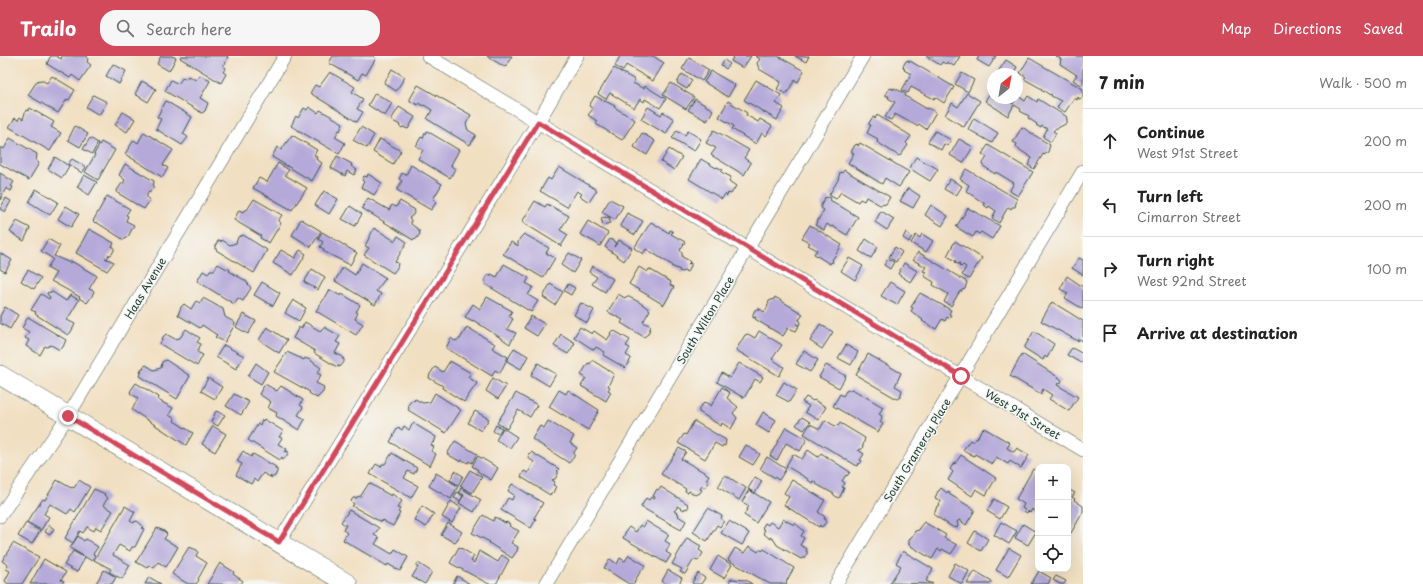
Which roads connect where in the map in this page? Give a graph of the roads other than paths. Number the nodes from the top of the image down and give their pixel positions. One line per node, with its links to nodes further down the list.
1 (285, 56): 10 (street, Haas Avenue)
2 (428, 56): 5 (street, West 91st Street)
3 (577, 56): 5 (street)
4 (863, 56): 7 (street, South Wilton Place)
5 (538, 122): 7 (street, West 91st Street); 13 (street)
6 (1083, 171): 9 (street, South Gramercy Place)
7 (748, 248): 9 (street, West 91st Street); 15 (street, South Wilton Place)
8 (0, 375): 10 (street)
9 (961, 376): 11 (street, West 91st Street); 16 (street, South Gramercy Place)
10 (68, 416): 12 (street, Haas Avenue); 13 (street)
11 (1083, 450)
12 (0, 516)
13 (279, 542): 14 (street)
14 (348, 584)
15 (546, 584)
16 (837, 584)

